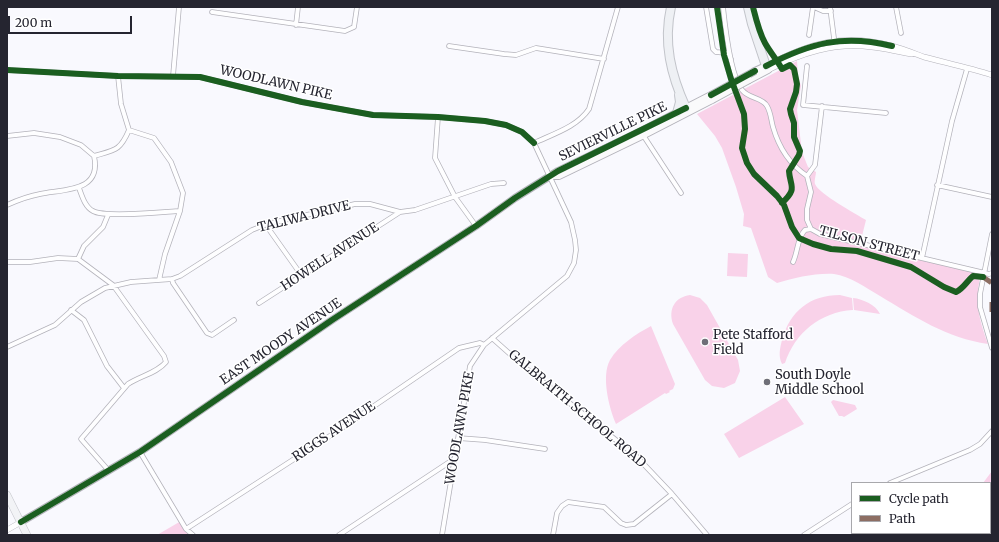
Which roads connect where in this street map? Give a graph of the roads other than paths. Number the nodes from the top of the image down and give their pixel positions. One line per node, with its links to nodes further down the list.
1 (179, 7): 31 (street)
2 (298, 7): 14 (street)
3 (357, 7): 14 (street)
4 (618, 7): 23 (street)
5 (666, 7): 17 (highway)
6 (671, 7): 17 (highway)
7 (706, 7): 21 (street)
8 (723, 7): 18 (street)
9 (748, 7): 26 (highway)
10 (814, 7): 12 (street); 16 (street)
11 (896, 7): 15 (street)
12 (831, 9): 19 (street)
13 (212, 12): 14 (street)
14 (296, 24)
15 (900, 33)
16 (809, 35)
17 (667, 38): 32 (highway)
18 (729, 44): 21 (street); 24 (street)
19 (835, 44): 22 (street, SEVIERVILLE PIKE); 22 (street, SEVIERVILLE PIKE); 26 (street, SEVIERVILLE PIKE)
20 (449, 46): 23 (street)
21 (724, 52): 24 (street)
22 (920, 56): 27 (street, SEVIERVILLE PIKE)
23 (604, 59): 42 (street)
24 (731, 59): 45 (street)
25 (807, 66): 34 (street)
26 (767, 68): 33 (main road, SEVIERVILLE PIKE, bridge); 33 (main road, SEVIERVILLE PIKE, bridge)
27 (967, 69): 29 (street, SEVIERVILLE PIKE); 47 (street)
28 (7, 70): 30 (street, WOODLAWN PIKE)
29 (992, 75)
30 (118, 76): 31 (street, WOODLAWN PIKE); 39 (street)
31 (173, 76): 38 (street, WOODLAWN PIKE)
32 (678, 89): 35 (highway); 36 (highway)
33 (712, 97): 35 (main road, SEVIERVILLE PIKE)
34 (822, 106): 37 (street); 45 (street)
35 (687, 110): 36 (main road, SEVIERVILLE PIKE); 40 (main road, SEVIERVILLE PIKE)
36 (676, 113): 40 (main road, SEVIERVILLE PIKE)
37 (886, 113)
38 (438, 116): 42 (street, WOODLAWN PIKE); 50 (street)
39 (129, 130): 43 (street); 53 (street)
40 (642, 133): 44 (main road, SEVIERVILLE PIKE); 49 (street)
41 (7, 136): 43 (street)
42 (534, 143): 44 (street, WOODLAWN PIKE)
43 (94, 156): 48 (street)
44 (550, 176): 57 (main road, EAST MOODY AVENUE); 73 (street, WOODLAWN PIKE)
45 (807, 176): 58 (street, TILSON STREET)
46 (504, 182): 50 (street, TALIWA DRIVE)
47 (937, 185): 51 (street); 60 (street)
48 (79, 188): 52 (street); 55 (street)
49 (681, 193)
50 (455, 197): 54 (street, TALIWA DRIVE); 57 (street)
51 (992, 197)
52 (7, 205)
53 (180, 211): 55 (street); 68 (street)
54 (400, 212): 56 (street, TALIWA DRIVE); 66 (street, HOWELL AVENUE)
55 (108, 215): 61 (street)
56 (267, 224): 66 (street); 67 (street, TALIWA DRIVE)
57 (476, 226): 81 (main road, EAST MOODY AVENUE)
58 (811, 229): 60 (street, TILSON STREET); 63 (street)
59 (992, 234): 64 (street)
60 (922, 258): 64 (street, TILSON STREET)
61 (78, 259): 62 (street); 69 (street)
62 (7, 262)
63 (793, 262)
64 (983, 272): 65 (street, TILSON STREET); 76 (street)
65 (991, 273)
66 (302, 276): 70 (street, HOWELL AVENUE)
67 (172, 279): 68 (street, TALIWA DRIVE); 72 (street)
68 (158, 280): 69 (street, TALIWA DRIVE)
69 (113, 285): 71 (street, TALIWA DRIVE); 77 (street)
70 (259, 303)
71 (71, 310): 75 (street, TALIWA DRIVE); 77 (street)
72 (234, 320)
73 (492, 338): 74 (street, WOODLAWN PIKE); 85 (street, GALBRAITH SCHOOL ROAD)
74 (484, 345): 79 (street, WOODLAWN PIKE); 89 (street, RIGGS AVENUE)
75 (7, 348)
76 (992, 348)
77 (124, 388): 83 (street)
78 (992, 432): 84 (street)
79 (458, 438): 80 (street); 82 (street, WOODLAWN PIKE)
80 (545, 449)
81 (140, 452): 83 (main road, EAST MOODY AVENUE); 89 (street)
82 (454, 459): 93 (street); 94 (street, WOODLAWN PIKE)
83 (109, 472): 88 (main road, EAST MOODY AVENUE)
84 (892, 482)
85 (672, 494): 95 (street); 96 (street, GALBRAITH SCHOOL ROAD)
86 (7, 495): 88 (highway)
87 (851, 505): 97 (street)
88 (21, 522): 90 (street); 91 (highway)
89 (186, 529): 92 (street)
90 (7, 530)
91 (27, 535)
92 (193, 535)
93 (339, 535)
94 (442, 535)
95 (553, 535)
96 (708, 535)
97 (804, 535)

